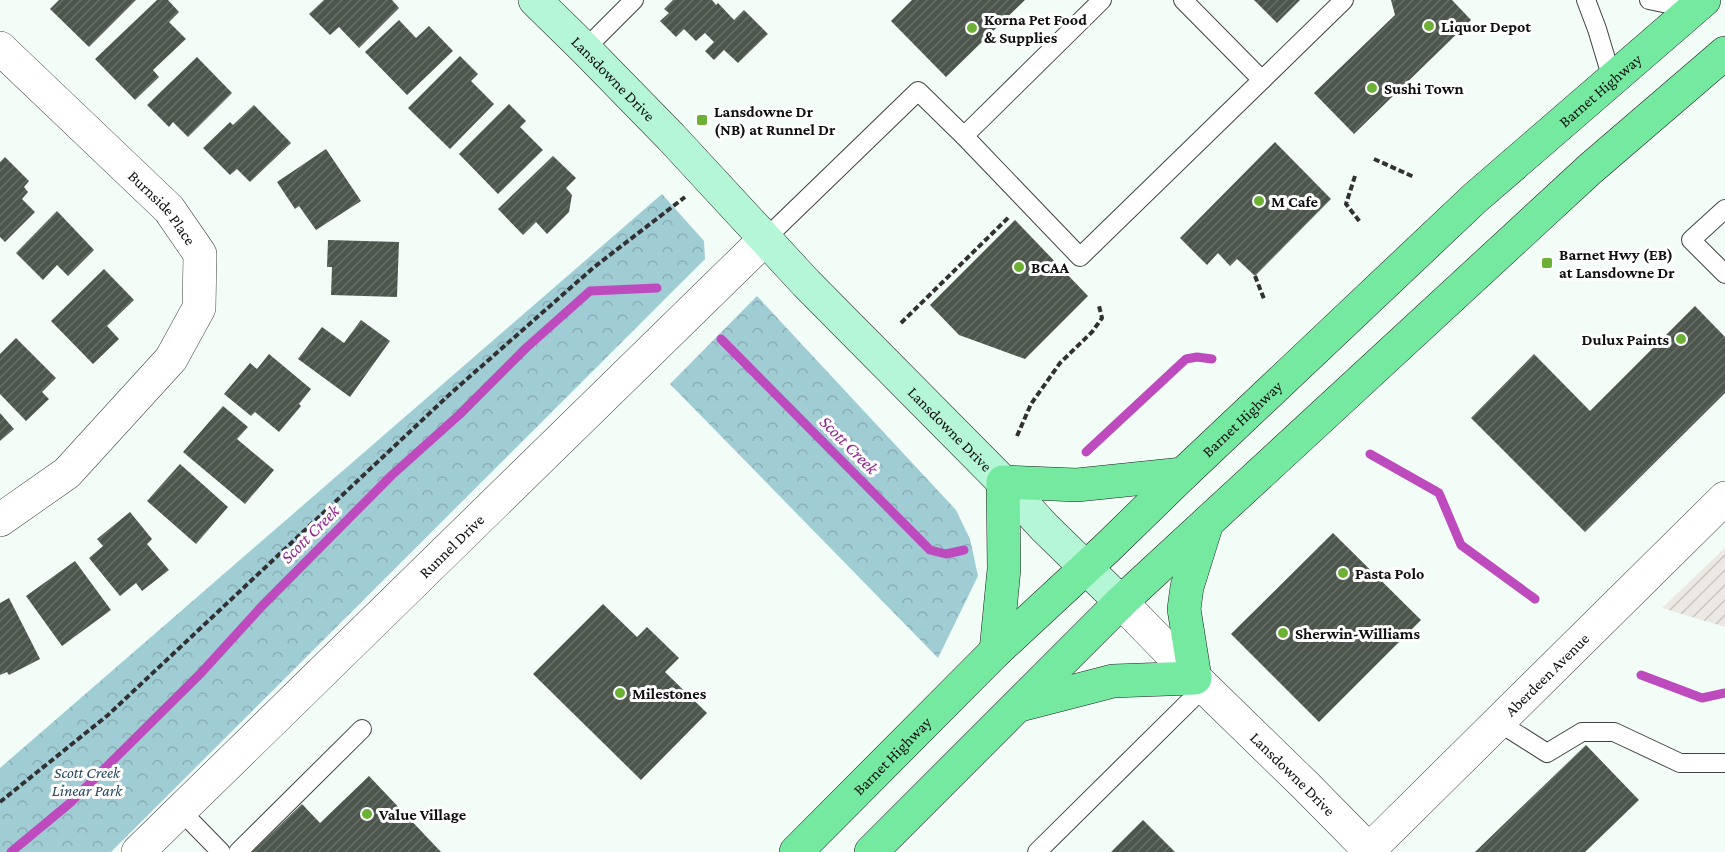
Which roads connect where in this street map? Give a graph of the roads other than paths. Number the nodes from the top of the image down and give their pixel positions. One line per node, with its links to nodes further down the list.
1 (535, 0): 10 (street, Lansdowne Drive)
2 (634, 0): 10 (lane)
3 (1102, 0): 14 (lane)
4 (1183, 0): 13 (lane)
5 (1344, 0): 13 (lane)
6 (1586, 0): 12 (lane)
7 (1649, 0): 8 (lane)
8 (1698, 5): 12 (main road, Barnet Highway)
9 (0, 48): 21 (street, Burnside Place)
10 (585, 49): 16 (street, Lansdowne Drive)
11 (1723, 57): 22 (main road)
12 (1612, 79): 18 (main road, Barnet Highway)
13 (1262, 80): 14 (lane)
14 (964, 136): 16 (lane)
15 (1725, 209): 17 (lane)
16 (765, 239): 19 (street, Lansdowne Drive); 31 (street, Runnel Drive)
17 (1725, 274)
18 (1183, 474): 19 (main road); 23 (main road, Barnet Highway)
19 (1003, 482): 23 (street, Lansdowne Drive); 25 (main road)
20 (1725, 498): 28 (street, Aberdeen Avenue)
21 (0, 520)
22 (1207, 522): 24 (main road); 26 (main road)
23 (1086, 567): 24 (street, Lansdowne Drive); 25 (main road, Barnet Highway)
24 (1121, 602): 26 (street, Lansdowne Drive); 27 (main road)
25 (996, 651): 36 (main road, Barnet Highway)
26 (1200, 682): 27 (main road); 32 (street, Lansdowne Drive); 38 (lane)
27 (1018, 705): 37 (main road)
28 (1497, 722): 30 (lane); 32 (street, Aberdeen Avenue)
29 (362, 729): 35 (lane)
30 (1725, 763)
31 (180, 810): 33 (street, Runnel Drive); 34 (lane)
32 (1369, 851)
33 (138, 852)
34 (221, 852)
35 (238, 852)
36 (796, 852)
37 (871, 852)
38 (1037, 852)

